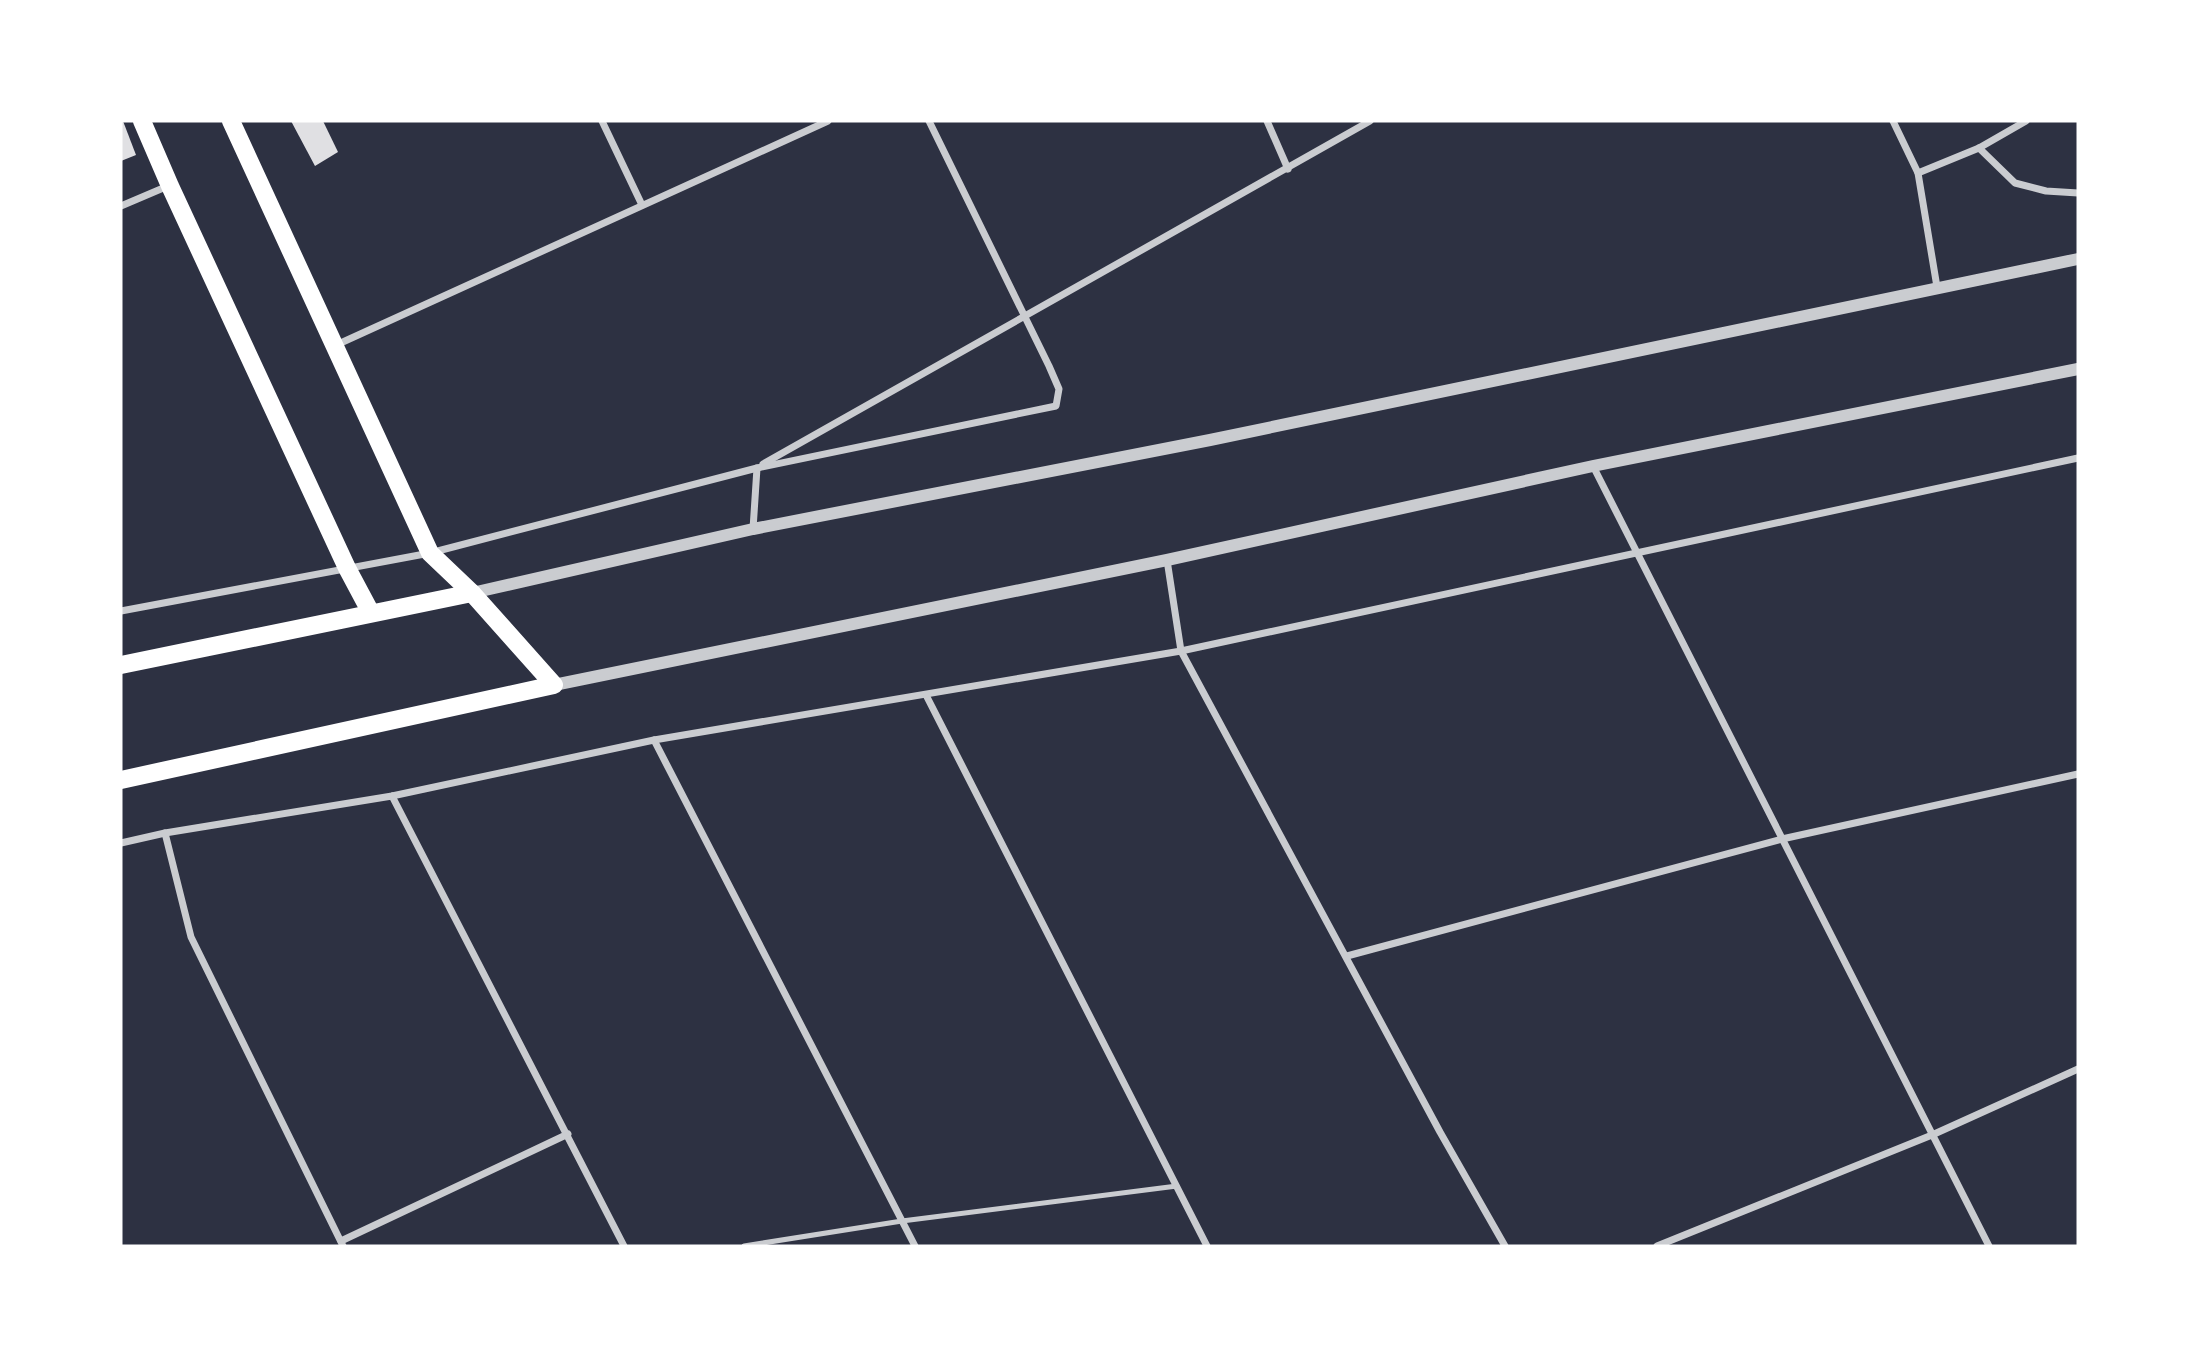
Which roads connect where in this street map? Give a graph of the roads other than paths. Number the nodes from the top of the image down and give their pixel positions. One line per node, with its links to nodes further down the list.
1 (142, 121): 13 (main road)
2 (231, 121): 20 (main road)
3 (602, 121): 15 (street)
4 (828, 121): 15 (street)
5 (929, 121): 19 (street)
6 (1268, 121): 11 (street)
7 (1370, 121): 11 (street)
8 (1893, 121): 12 (street)
9 (2026, 121): 10 (street)
10 (1979, 148): 12 (street); 14 (street)
11 (1288, 169): 19 (street)
12 (1918, 173): 18 (street)
13 (170, 186): 16 (street); 29 (main road)
14 (2078, 193)
15 (642, 205): 20 (street)
16 (121, 206)
17 (2078, 259): 18 (street)
18 (1937, 287): 25 (street)
19 (1024, 318): 24 (street); 24 (street)
20 (334, 346): 26 (main road)
21 (2078, 369): 23 (street)
22 (2078, 458): 27 (street)
23 (1593, 466): 27 (street); 28 (street)
24 (757, 468): 25 (street); 26 (street)
25 (753, 529): 30 (street)
26 (430, 553): 29 (street); 30 (main road)
27 (1636, 553): 33 (street); 42 (street)
28 (1167, 561): 33 (street); 35 (street)
29 (347, 568): 31 (street); 32 (main road)
30 (472, 593): 32 (main road); 35 (main road)
31 (121, 611)
32 (371, 613): 34 (main road)
33 (1181, 651): 36 (street); 44 (street)
34 (121, 665)
35 (554, 685): 39 (main road)
36 (926, 695): 37 (street); 48 (street)
37 (654, 740): 40 (street); 49 (street)
38 (2078, 774): 42 (street)
39 (121, 780)
40 (392, 796): 41 (street); 46 (street)
41 (165, 834): 43 (street); 50 (street)
42 (1782, 839): 44 (street); 47 (street)
43 (121, 843)
44 (1348, 956): 55 (street)
45 (2078, 1069): 47 (street)
46 (568, 1134): 50 (street); 51 (street)
47 (1931, 1135): 56 (street); 57 (street)
48 (1177, 1186): 49 (lane); 54 (street)
49 (902, 1221): 52 (lane); 53 (street)
50 (342, 1244)
51 (624, 1246)
52 (744, 1246)
53 (915, 1246)
54 (1207, 1246)
55 (1505, 1246)
56 (1657, 1246)
57 (1989, 1246)

